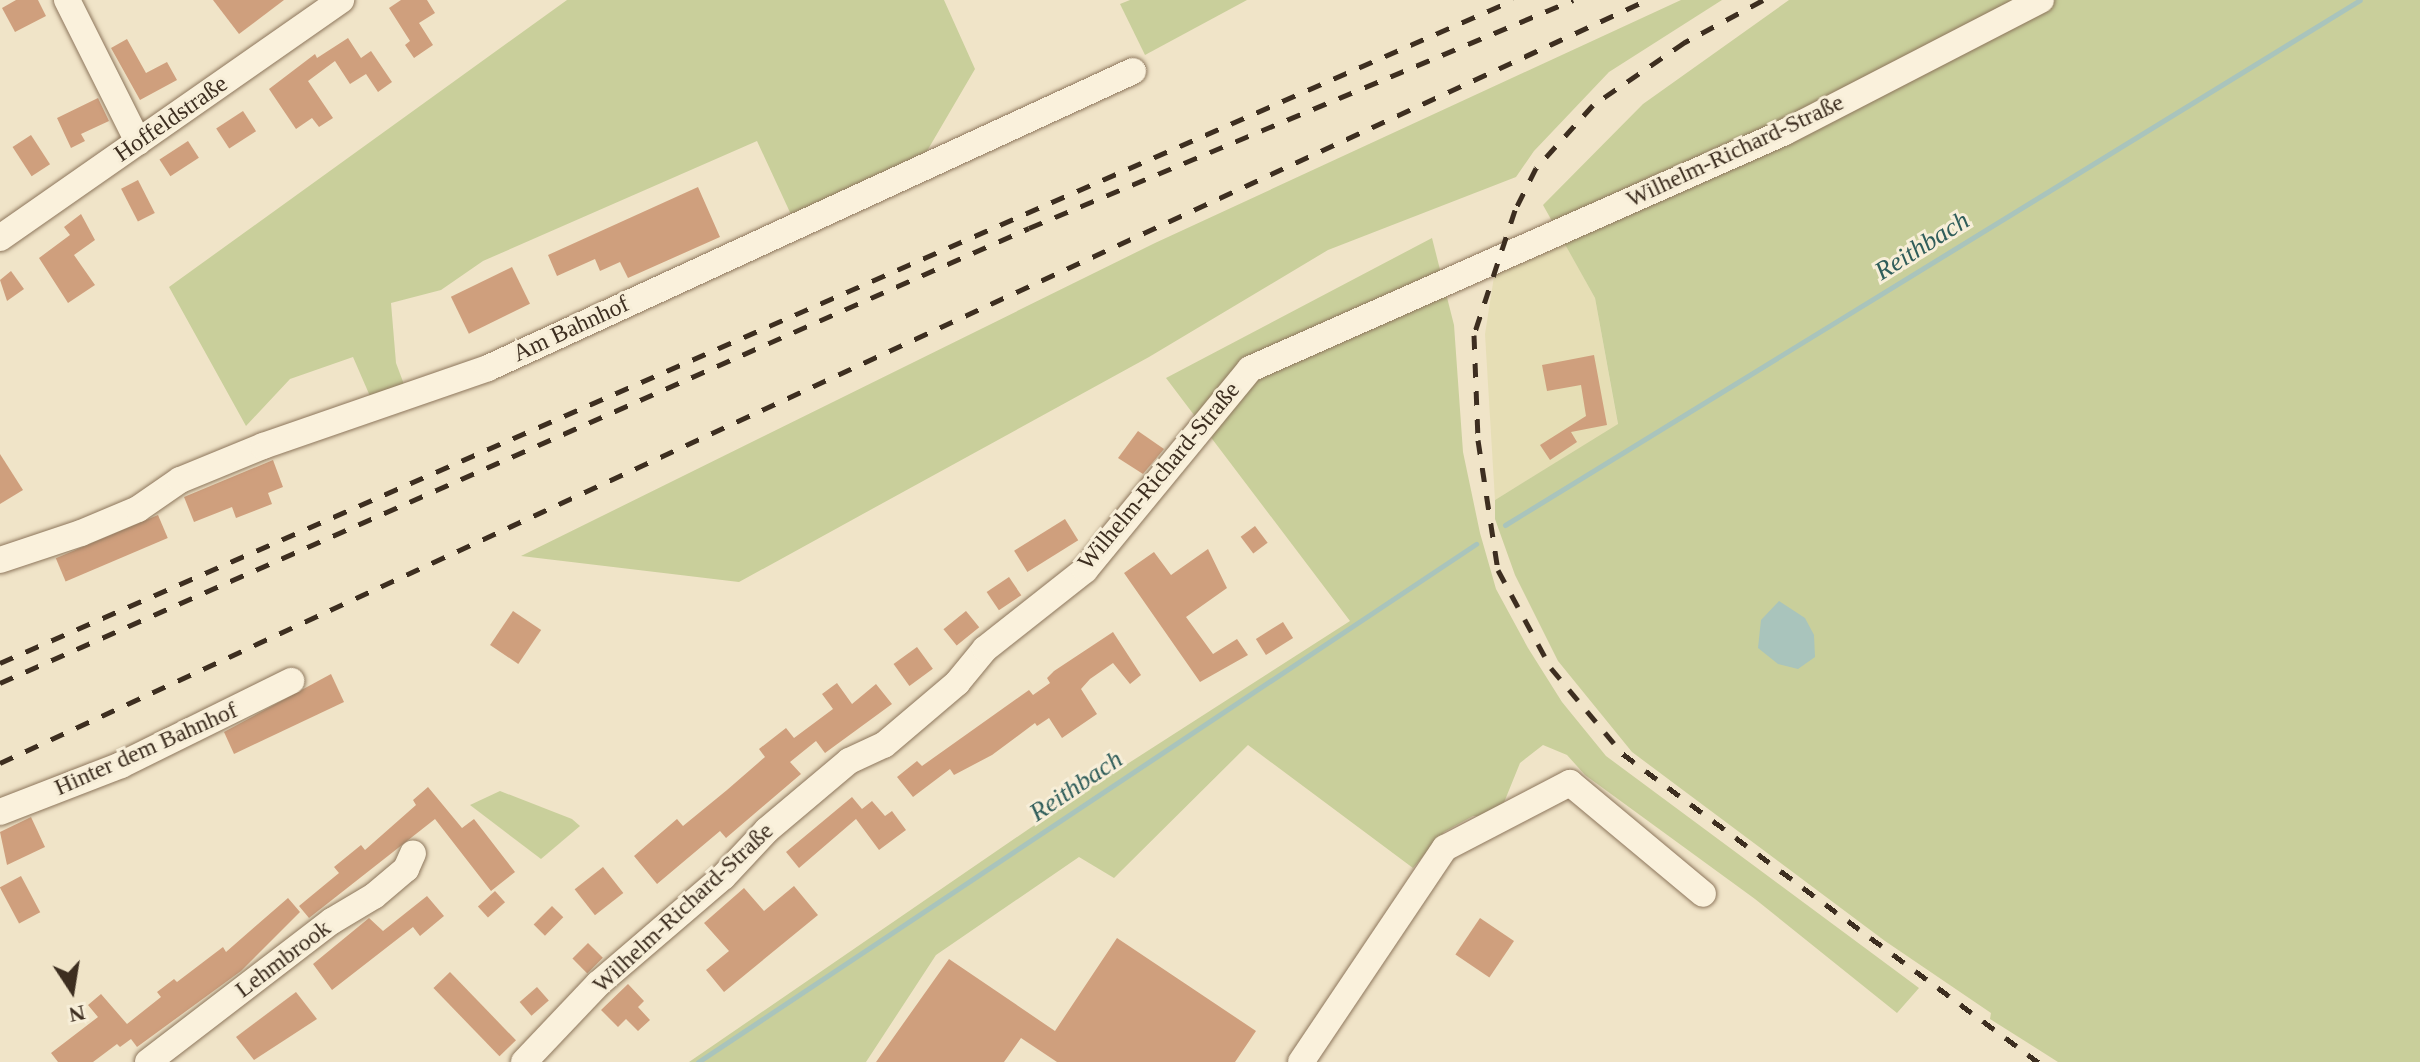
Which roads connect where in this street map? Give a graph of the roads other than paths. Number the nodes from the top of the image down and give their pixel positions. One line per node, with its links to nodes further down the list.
1 (67, 0): 5 (street)
2 (341, 0): 5 (street, Hoffeldstraße)
3 (2041, 0): 13 (street, Wilhelm-Richard-Straße)
4 (1133, 71): 7 (street, Am Bahnhof)
5 (138, 142): 6 (street, Hoffeldstraße)
6 (0, 238)
7 (0, 560)
8 (291, 681): 9 (street, Hinter dem Bahnhof)
9 (0, 812)
10 (413, 853): 12 (street, Lehmbrook)
11 (1703, 894): 14 (street)
12 (148, 1062)
13 (524, 1062)
14 (1301, 1062)

